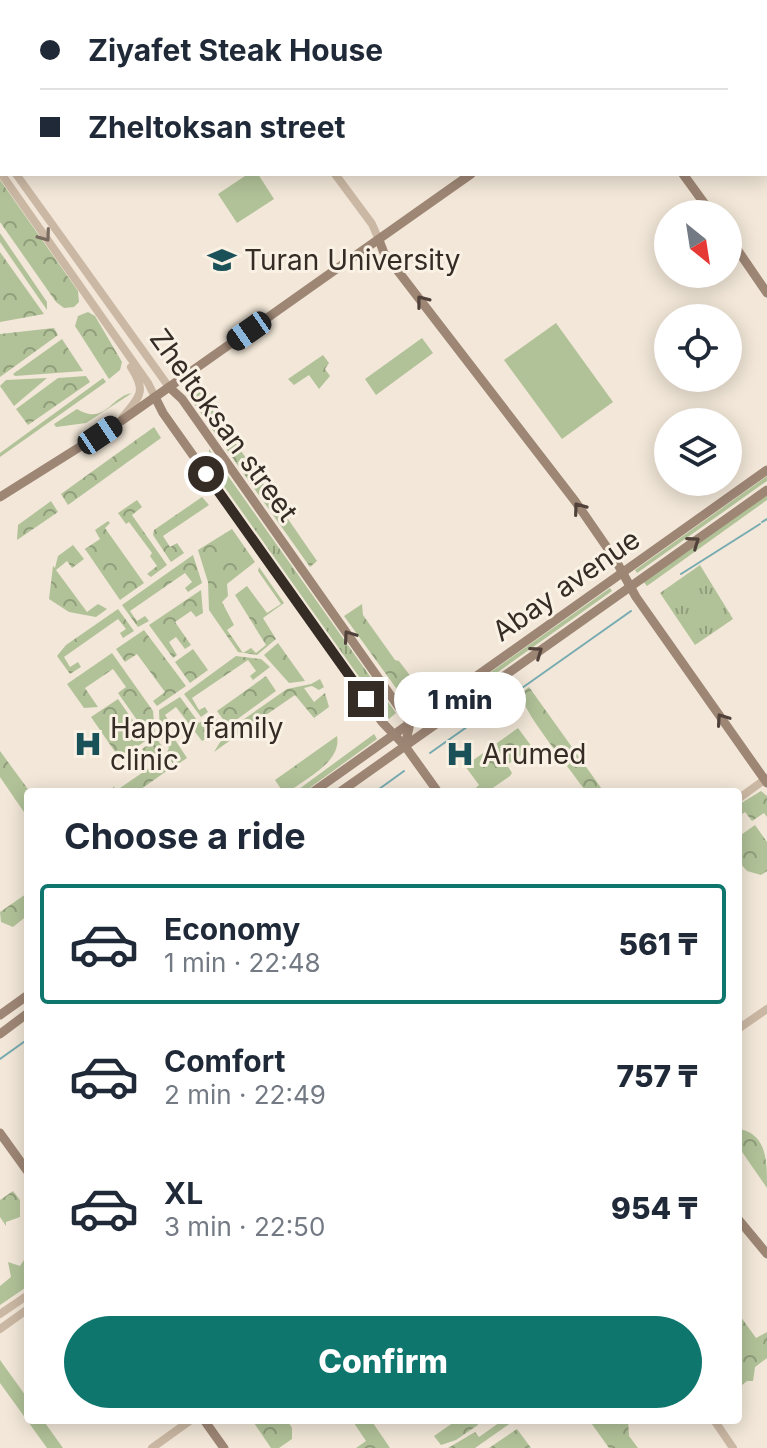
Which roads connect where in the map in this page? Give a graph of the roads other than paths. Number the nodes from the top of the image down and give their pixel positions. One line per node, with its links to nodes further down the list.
1 (3, 176): 11 (street, one-way to 11)
2 (17, 176): 10 (street, Zheltoksan street)
3 (336, 176): 7 (street)
4 (468, 176): 7 (main road)
5 (684, 176): 6 (main road)
6 (702, 200)
7 (379, 240): 13 (main road); 19 (main road, one-way to 7)
8 (742, 256): 9 (main road)
9 (767, 293)
10 (100, 294): 11 (street); 13 (street, Zheltoksan street)
11 (91, 301): 12 (street)
12 (103, 317): 14 (street, Zheltoksan street); 15 (street)
13 (169, 387): 14 (main road); 21 (main road, Zheltoksan street, one-way to 13)
14 (155, 397): 15 (main road); 22 (main road, Zheltoksan street)
15 (121, 421): 18 (main road)
16 (767, 470): 19 (main road, Abay avenue)
17 (767, 490): 20 (main road, Abay avenue, one-way to 17)
18 (0, 497)
19 (622, 573): 20 (main road); 21 (main road, Abay avenue)
20 (630, 587): 23 (main road, Abay avenue, one-way to 20); 24 (main road, one-way to 20)
21 (410, 723): 22 (main road, Abay avenue); 23 (main road)
22 (392, 735): 23 (main road, Zheltoksan street); 25 (main road, Abay avenue)
23 (405, 746): 26 (main road, Abay avenue); 27 (main road, Zheltoksan street)
24 (766, 781): 28 (street)
25 (319, 788)
26 (346, 788)
27 (435, 788)
28 (742, 796)
29 (24, 998): 31 (main road)
30 (767, 1009): 33 (street)
31 (0, 1015)
32 (24, 1016): 34 (main road)
33 (742, 1026)
34 (0, 1034)
35 (0, 1133): 36 (main road)
36 (24, 1166)
37 (742, 1224): 38 (main road)
38 (767, 1254)
39 (24, 1298): 41 (street)
40 (24, 1312): 42 (street)
41 (0, 1314)
42 (0, 1329)
43 (185, 1424): 46 (street)
44 (207, 1424): 47 (main road)
45 (717, 1424): 48 (street)
46 (152, 1448)
47 (224, 1448)
48 (733, 1448)

